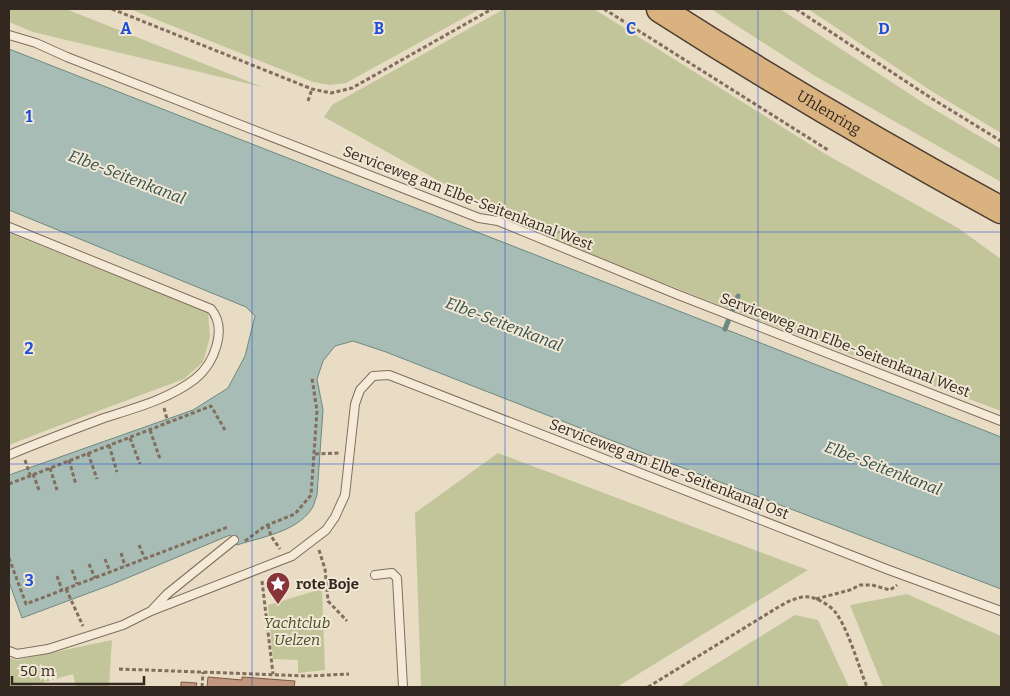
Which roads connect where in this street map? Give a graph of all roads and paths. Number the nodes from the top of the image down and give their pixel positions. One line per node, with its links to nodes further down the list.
1 (112, 9): 7 (path)
2 (492, 9): 7 (path)
3 (604, 9): 10 (path)
4 (660, 9): 11 (highway, Uhlenring)
5 (796, 9): 9 (path)
6 (9, 34): 17 (lane, Serviceweg am Elbe-Seitenkanal West)
7 (312, 89): 8 (path)
8 (308, 101)
9 (1001, 141)
10 (828, 150)
11 (942, 178): 12 (highway, Uhlenring); 14 (highway)
12 (1001, 210)
13 (9, 227): 26 (lane)
14 (1001, 227)
15 (312, 378): 25 (path)
16 (164, 406): 18 (path)
17 (1001, 421)
18 (168, 423): 19 (path); 20 (path)
19 (150, 430): 21 (path); 27 (path)
20 (225, 430)
21 (130, 438): 22 (path); 30 (path)
22 (108, 445): 23 (path); 32 (path)
23 (88, 453): 28 (path); 34 (path)
24 (338, 453): 25 (path)
25 (315, 454): 39 (path)
26 (9, 455)
27 (160, 458)
28 (69, 460): 31 (path); 36 (path)
29 (25, 463): 33 (path)
30 (140, 464)
31 (50, 468): 33 (path); 38 (path)
32 (118, 472)
33 (31, 475): 35 (path); 37 (path)
34 (97, 479)
35 (9, 484)
36 (76, 485)
37 (39, 490)
38 (57, 490)
39 (268, 525): 43 (path); 45 (path)
40 (228, 527): 49 (path)
41 (316, 538): 52 (lane, Serviceweg am Elbe-Seitenkanal Ost); 57 (lane, Serviceweg am Elbe-Seitenkanal Ost); 64 (path)
42 (234, 540): 62 (lane)
43 (244, 543)
44 (139, 545): 49 (path)
45 (280, 549)
46 (121, 554): 51 (path)
47 (9, 558): 60 (path)
48 (105, 559): 54 (path)
49 (145, 559): 51 (path)
50 (89, 564): 58 (path)
51 (126, 566): 54 (path)
52 (260, 568): 62 (lane, Serviceweg am Elbe-Seitenkanal Ost); 69 (path)
53 (72, 570): 59 (path)
54 (110, 572): 58 (path)
55 (375, 575): 72 (lane)
56 (57, 576): 60 (path)
57 (905, 576): 61 (path); 63 (lane, Serviceweg am Elbe-Seitenkanal Ost)
58 (95, 578): 59 (path)
59 (78, 584): 60 (path)
60 (64, 590): 65 (path)
61 (815, 600): 73 (path); 74 (path)
62 (151, 611): 66 (lane, Serviceweg am Elbe-Seitenkanal Ost)
63 (1001, 611)
64 (347, 621)
65 (80, 622)
66 (9, 652)
67 (119, 669): 68 (path)
68 (203, 672): 69 (path); 71 (path)
69 (273, 674): 70 (path)
70 (349, 674)
71 (202, 687)
72 (403, 687)
73 (648, 687)
74 (867, 687)

